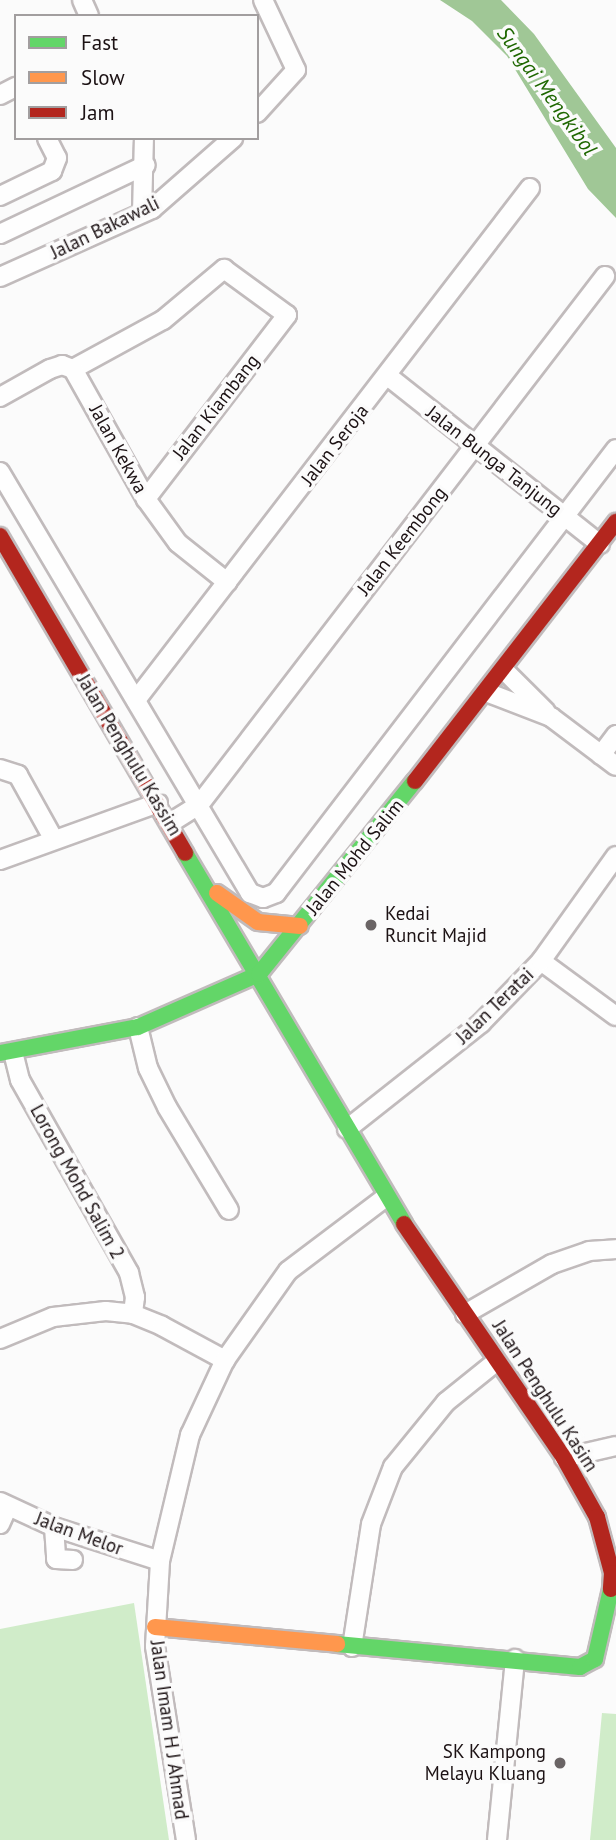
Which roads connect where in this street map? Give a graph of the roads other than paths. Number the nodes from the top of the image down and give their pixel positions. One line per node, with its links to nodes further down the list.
1 (263, 0): 2 (street)
2 (259, 111)
3 (48, 140): 8 (street)
4 (144, 140): 6 (street)
5 (231, 140): 9 (street, Jalan Bakawali)
6 (146, 165): 9 (street); 10 (street)
7 (530, 188): 14 (street, Jalan Seroja)
8 (0, 196)
9 (142, 213): 12 (street, Jalan Bakawali)
10 (0, 234)
11 (605, 276): 16 (street, Jalan Keembong)
12 (0, 277)
13 (73, 369): 15 (street); 19 (street, Jalan Kekwa); 19 (street, Jalan Kiambang)
14 (389, 377): 16 (street, Jalan Bunga Tanjung); 25 (street, Jalan Seroja)
15 (0, 397)
16 (475, 447): 20 (street, Jalan Bunga Tanjung); 35 (street, Jalan Keembong)
17 (616, 449): 20 (street, Jalan Mohd Salim)
18 (0, 472): 28 (street, Jalan Penghulu Kassim)
19 (146, 499): 25 (street, Jalan Kekwa)
20 (564, 517): 23 (street, Jalan Bunga Tanjung); 41 (street, Jalan Mohd Salim)
21 (616, 522): 23 (street, Jalan Mohd Salim)
22 (0, 536): 24 (street, Jalan Penghulu Kassim)
23 (600, 544): 26 (street, Jalan Mohd Salim)
24 (8, 565): 34 (street, Jalan Penghulu Kassim)
25 (228, 582): 28 (street, Jalan Seroja)
26 (504, 670): 27 (street, Jalan Mohd Salim); 29 (street)
27 (486, 692): 29 (street); 42 (street, Jalan Mohd Salim)
28 (136, 699): 35 (street, Jalan Penghulu Kassim)
29 (551, 718): 31 (street)
30 (616, 735): 31 (street)
31 (601, 755): 32 (street)
32 (616, 766)
33 (0, 769): 37 (street)
34 (158, 803): 36 (street, Jalan Penghulu Kassim); 37 (street)
35 (199, 805): 36 (street); 41 (street, Jalan Penghulu Kassim)
36 (170, 823): 40 (street, Jalan Penghulu Kassim)
37 (54, 840): 39 (street)
38 (616, 856): 43 (street, Jalan Teratai)
39 (0, 859)
40 (208, 887): 42 (street); 44 (street, Jalan Penghulu Kassim)
41 (263, 898)
42 (300, 926): 44 (street, Jalan Mohd Salim)
43 (541, 961): 45 (street); 48 (street, Jalan Teratai)
44 (259, 974): 46 (street, Jalan Mohd Salim); 48 (street, Jalan Penghulu Kasim)
45 (616, 1016)
46 (138, 1027): 47 (street, Jalan Mohd Salim); 50 (street)
47 (6, 1052): 52 (street, Lorong Mohd Salim 2)
48 (347, 1129): 49 (street, Jalan Penghulu Kasim)
49 (386, 1197): 53 (street, Jalan Penghulu Kasim); 55 (street, Jalan Imam H J Ahmad)
50 (229, 1210)
51 (616, 1249): 53 (street)
52 (133, 1314): 54 (street); 55 (street)
53 (465, 1314): 56 (street, Jalan Penghulu Kasim)
54 (0, 1339)
55 (225, 1360): 62 (street, Jalan Imam H J Ahmad)
56 (497, 1360): 58 (street, Jalan Penghulu Kasim); 64 (street)
57 (616, 1446): 58 (street)
58 (564, 1458): 65 (street, Jalan Penghulu Kasim)
59 (2, 1511): 60 (street, Jalan Melor)
60 (54, 1527): 61 (street); 62 (street, Jalan Melor)
61 (73, 1560)
62 (160, 1562): 63 (street, Jalan Imam H J Ahmad)
63 (155, 1627): 64 (street, Jalan Penghulu Kasim); 66 (street, Jalan Imam H J Ahmad)
64 (352, 1647): 65 (street, Jalan Penghulu Kasim)
65 (515, 1659): 67 (street)
66 (186, 1840)
67 (497, 1840)

